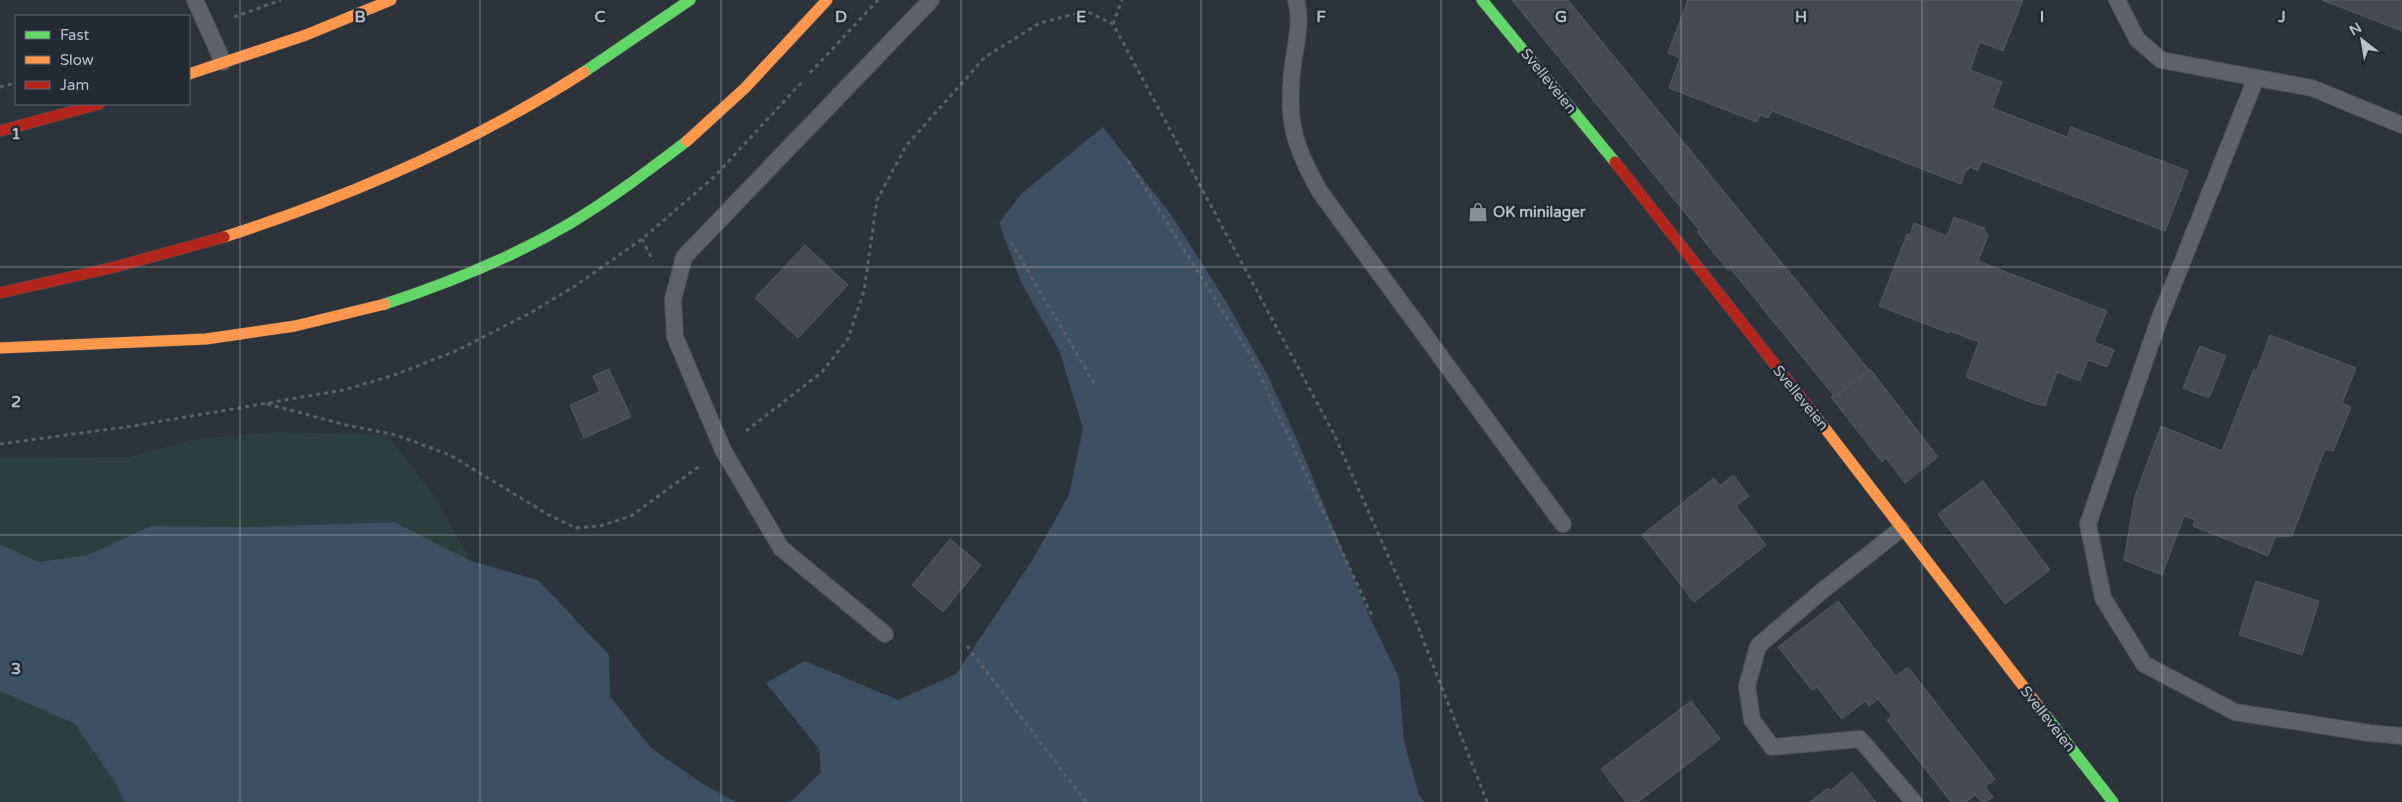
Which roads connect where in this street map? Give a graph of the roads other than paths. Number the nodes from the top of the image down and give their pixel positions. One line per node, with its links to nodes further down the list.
1 (195, 0): 9 (lane)
2 (391, 0): 9 (main road)
3 (690, 0): 15 (main road)
4 (827, 0): 16 (main road)
5 (931, 0): 19 (lane)
6 (1296, 0): 17 (lane)
7 (1482, 0): 18 (main road, Svelleveien)
8 (2116, 0): 11 (lane)
9 (223, 62): 10 (main road)
10 (190, 74)
11 (2256, 78): 13 (lane); 20 (lane)
12 (95, 105): 14 (main road)
13 (2402, 124)
14 (0, 131)
15 (0, 293)
16 (0, 348)
17 (1563, 524)
18 (1901, 529): 21 (lane); 22 (main road, Svelleveien)
19 (885, 634)
20 (2402, 736)
21 (1914, 802)
22 (2113, 802)

